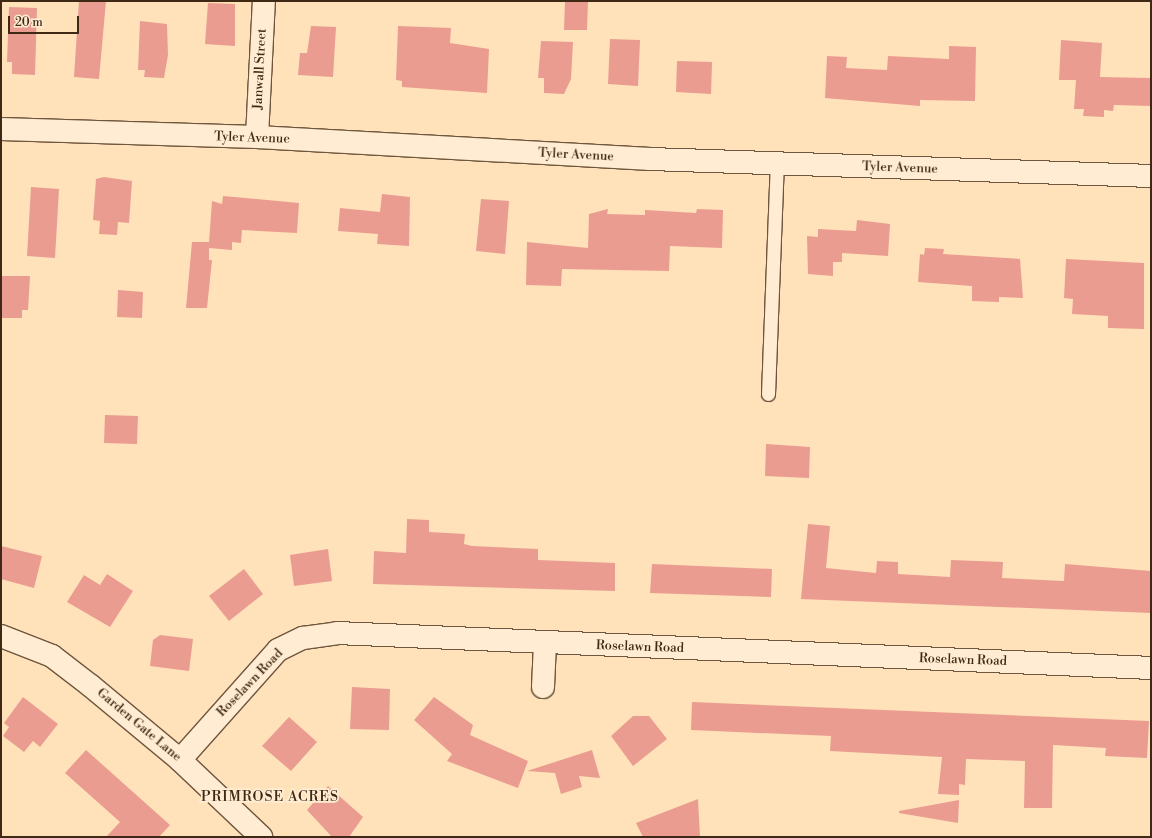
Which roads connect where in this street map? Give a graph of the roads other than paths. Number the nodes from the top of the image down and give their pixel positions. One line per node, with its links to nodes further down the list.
1 (264, 1): 3 (street, Janwall Street)
2 (1, 129): 3 (street, Tyler Avenue)
3 (257, 138): 4 (street, Tyler Avenue)
4 (777, 164): 5 (street, Tyler Avenue); 6 (lane)
5 (1151, 176)
6 (768, 394)
7 (1, 636): 11 (street, Garden Gate Lane)
8 (545, 642): 9 (street, Roselawn Road); 10 (street); 11 (street, Roselawn Road)
9 (1151, 668)
10 (543, 686)
11 (180, 760): 12 (street, Garden Gate Lane)
12 (261, 837)

